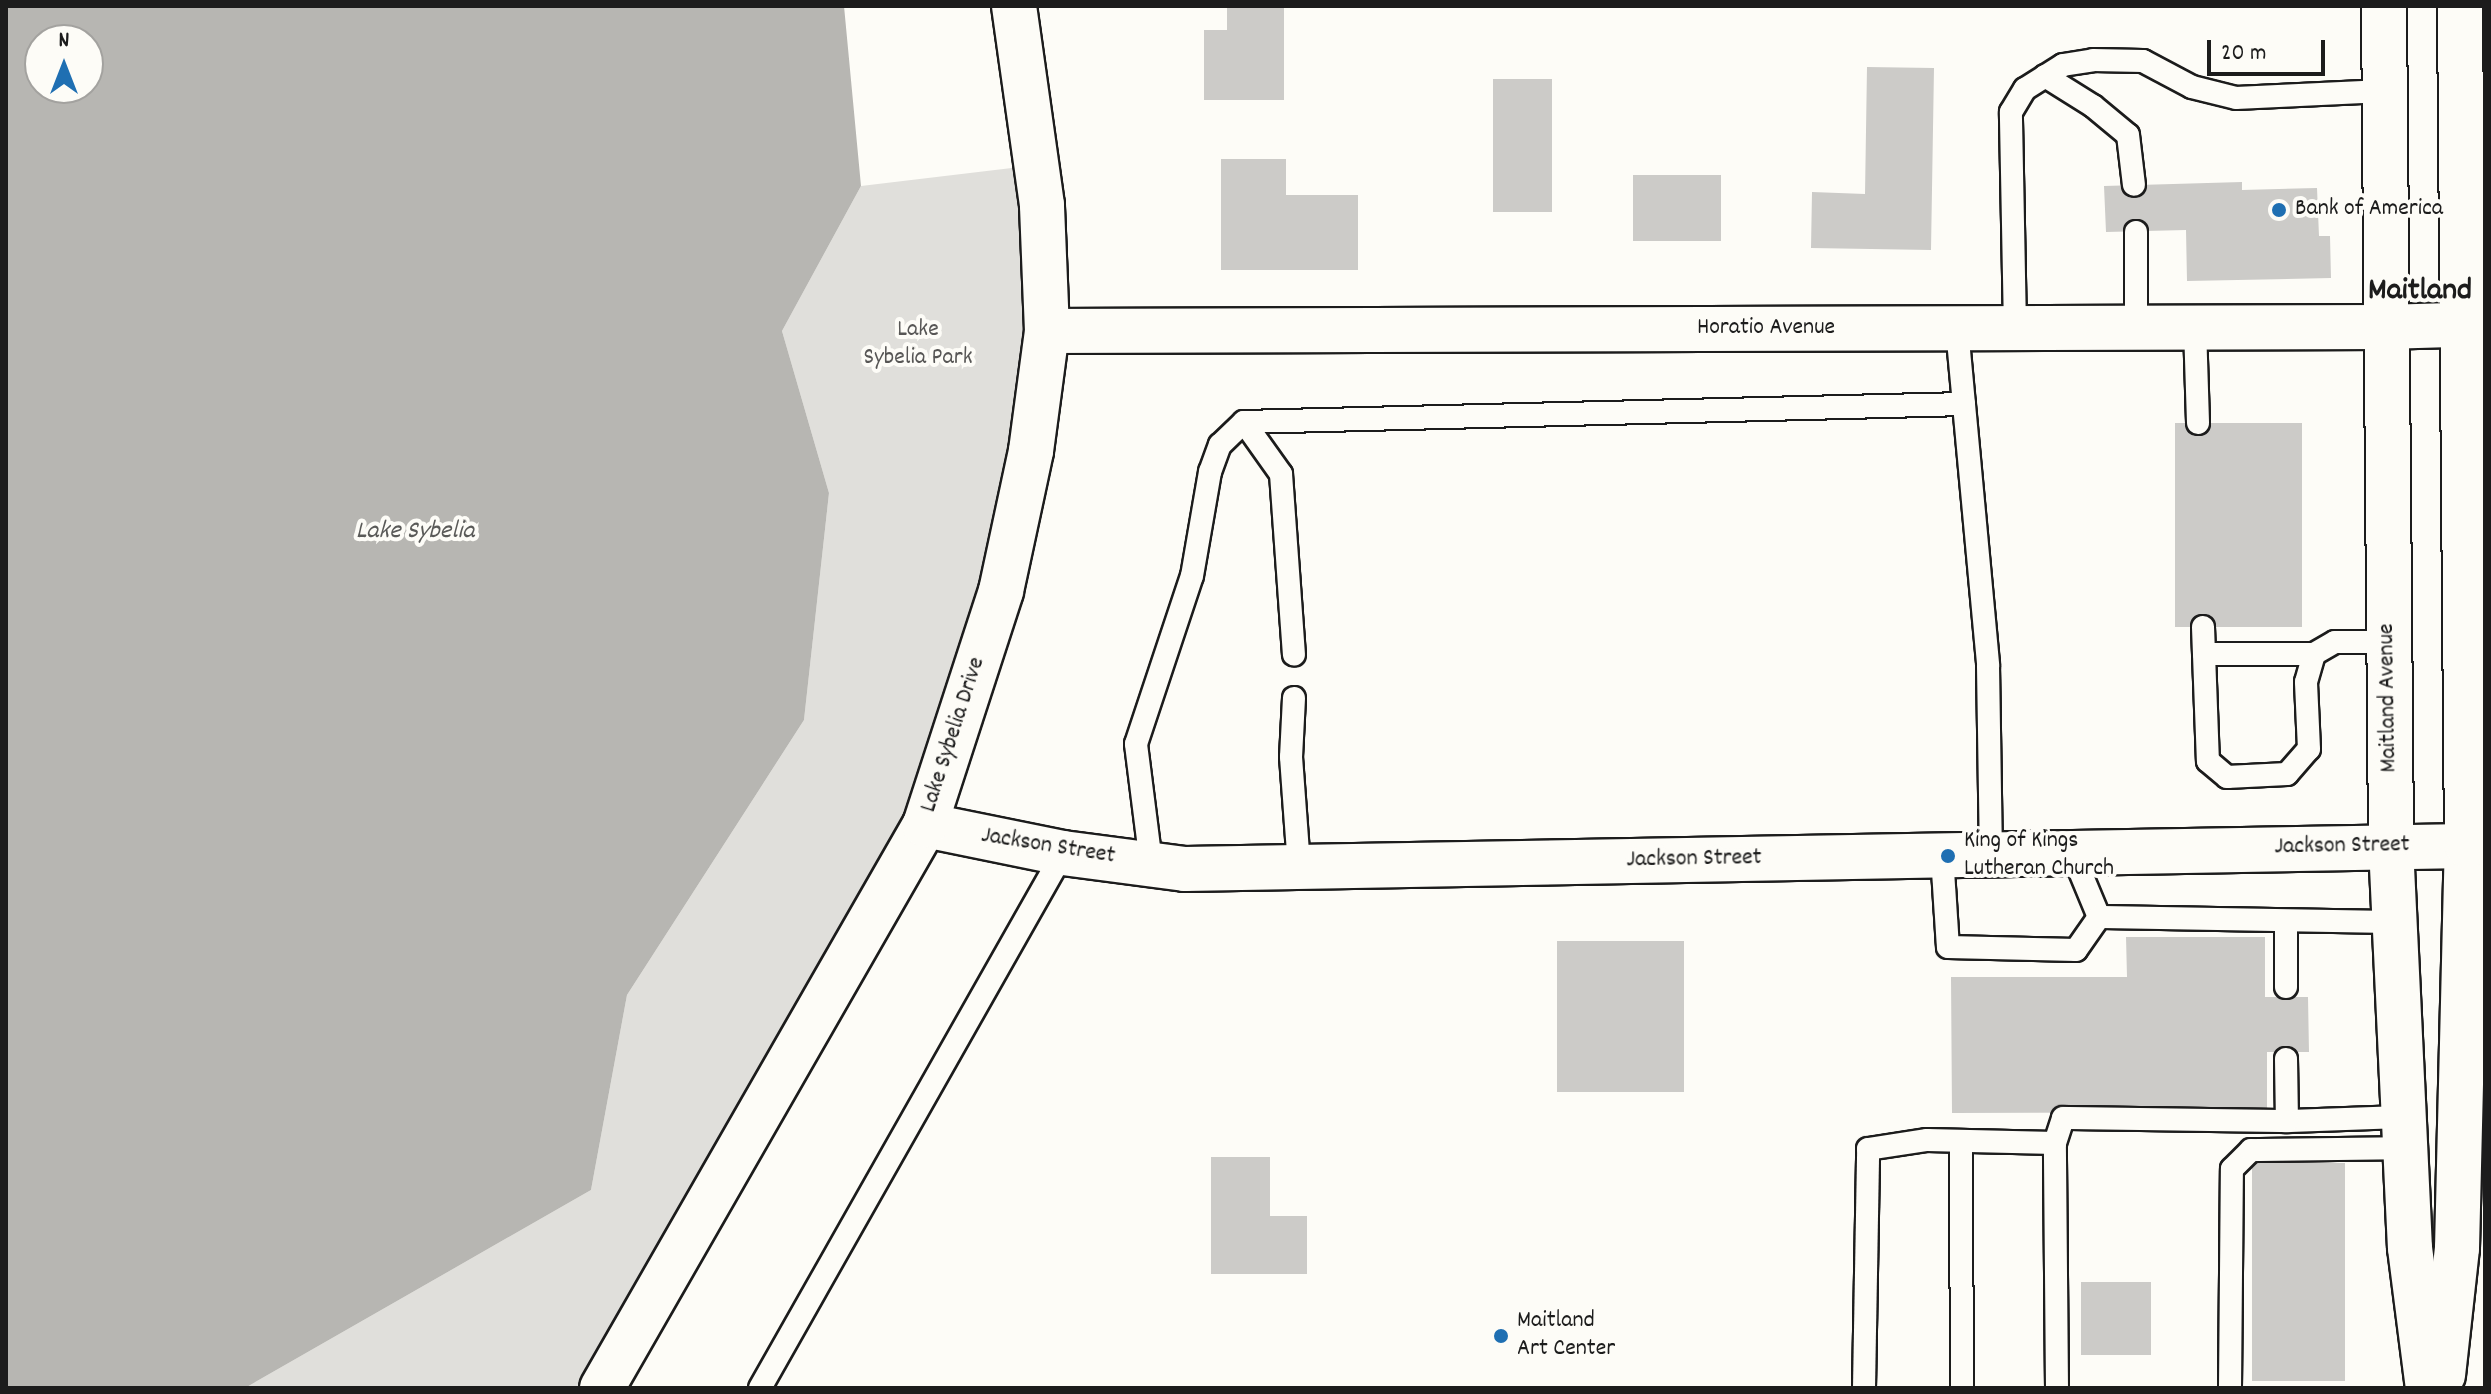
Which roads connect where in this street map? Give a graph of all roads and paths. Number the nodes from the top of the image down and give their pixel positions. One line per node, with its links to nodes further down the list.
1 (1014, 6): 14 (street, Lake Sybelia Drive)
2 (2384, 6): 5 (street, Maitland Avenue)
3 (2460, 6): 8 (street)
4 (2045, 76): 5 (lane); 6 (lane); 11 (lane)
5 (2384, 91): 10 (street, Maitland Avenue)
6 (2134, 185)
7 (2136, 232): 12 (lane)
8 (2472, 325): 10 (street, Horatio Avenue); 26 (street)
9 (2195, 327): 10 (street, Horatio Avenue); 12 (street, Horatio Avenue); 17 (lane)
10 (2384, 327): 19 (street, Maitland Avenue)
11 (2015, 328): 12 (street, Horatio Avenue); 13 (street, Horatio Avenue)
12 (2136, 328)
13 (1957, 329): 14 (street, Horatio Avenue); 15 (lane)
14 (1047, 331): 24 (street, Lake Sybelia Drive)
15 (1964, 404): 16 (lane); 29 (lane)
16 (1244, 422): 22 (lane); 31 (lane)
17 (2198, 423)
18 (2203, 627): 20 (lane)
19 (2388, 642): 21 (lane); 25 (street, Maitland Avenue)
20 (2204, 654): 21 (lane); 21 (lane)
21 (2314, 654)
22 (1294, 655)
23 (1294, 698): 32 (lane)
24 (925, 825): 28 (street, Jackson Street); 42 (street, Lake Sybelia Drive)
25 (2391, 846): 26 (street, Jackson Street); 27 (street, Jackson Street); 34 (street, Maitland Avenue)
26 (2467, 846): 49 (street)
27 (2072, 852): 29 (street, Jackson Street); 33 (lane)
28 (1063, 853): 31 (street, Jackson Street); 43 (lane)
29 (1991, 854): 30 (street, Jackson Street)
30 (1942, 855): 32 (street, Jackson Street); 33 (lane)
31 (1151, 863): 32 (street, Jackson Street)
32 (1299, 867)
33 (2099, 917): 35 (lane)
34 (2394, 922): 35 (lane); 39 (street, Maitland Avenue)
35 (2286, 923): 36 (lane)
36 (2286, 987)
37 (2286, 1059): 38 (lane)
38 (2287, 1121): 39 (lane); 41 (lane)
39 (2404, 1132): 47 (lane); 48 (street, Maitland Avenue)
40 (1961, 1141): 41 (lane); 44 (lane); 45 (lane)
41 (2055, 1143): 46 (lane)
42 (602, 1388)
43 (760, 1388)
44 (1864, 1388)
45 (1962, 1388)
46 (2057, 1388)
47 (2230, 1388)
48 (2428, 1388)
49 (2441, 1388)

